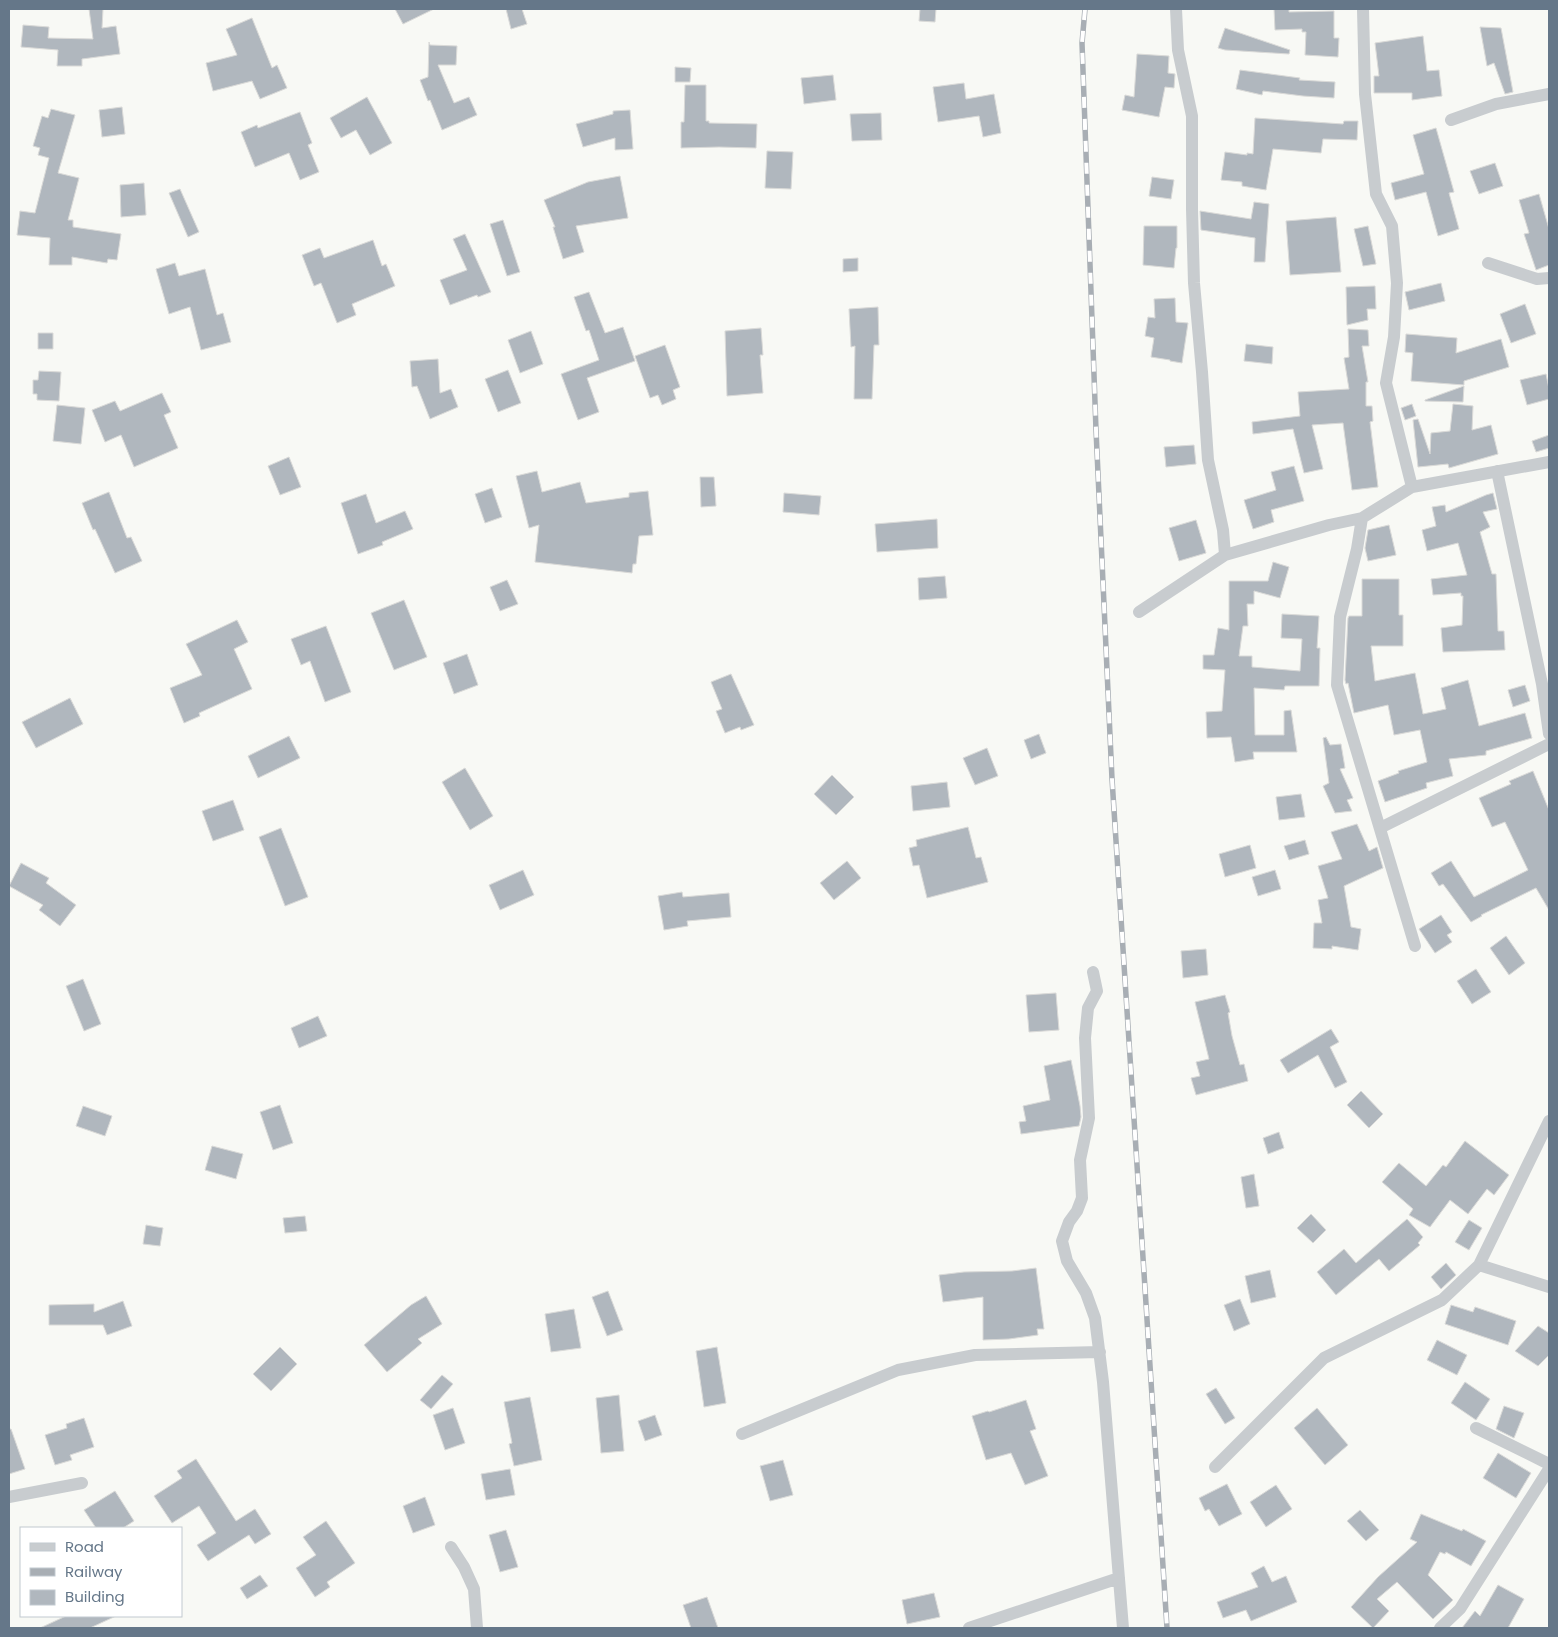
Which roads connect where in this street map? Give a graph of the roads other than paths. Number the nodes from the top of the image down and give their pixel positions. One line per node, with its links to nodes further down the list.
1 (1176, 9): 11 (street)
2 (1363, 9): 9 (street)
3 (1549, 94): 4 (street)
4 (1451, 120)
5 (1488, 263): 6 (street)
6 (1549, 278)
7 (1549, 462): 8 (street)
8 (1497, 472): 9 (street); 13 (street)
9 (1412, 487): 10 (street)
10 (1362, 518): 11 (street); 16 (street)
11 (1225, 555): 12 (street)
12 (1139, 612)
13 (1546, 683): 14 (street)
14 (1549, 734)
15 (1549, 744): 16 (street)
16 (1380, 828): 17 (street)
17 (1415, 946)
18 (1093, 972): 22 (street)
19 (1549, 1121): 20 (street)
20 (1479, 1265): 21 (street); 26 (street)
21 (1549, 1287)
22 (1100, 1352): 24 (street); 31 (street)
23 (1476, 1428): 25 (street)
24 (742, 1434)
25 (1549, 1464)
26 (1215, 1467)
27 (1549, 1469): 35 (street)
28 (82, 1483): 29 (street)
29 (9, 1496)
30 (451, 1547): 32 (street)
31 (1119, 1578): 33 (street); 34 (street)
32 (478, 1628)
33 (969, 1628)
34 (1123, 1628)
35 (1440, 1628)

